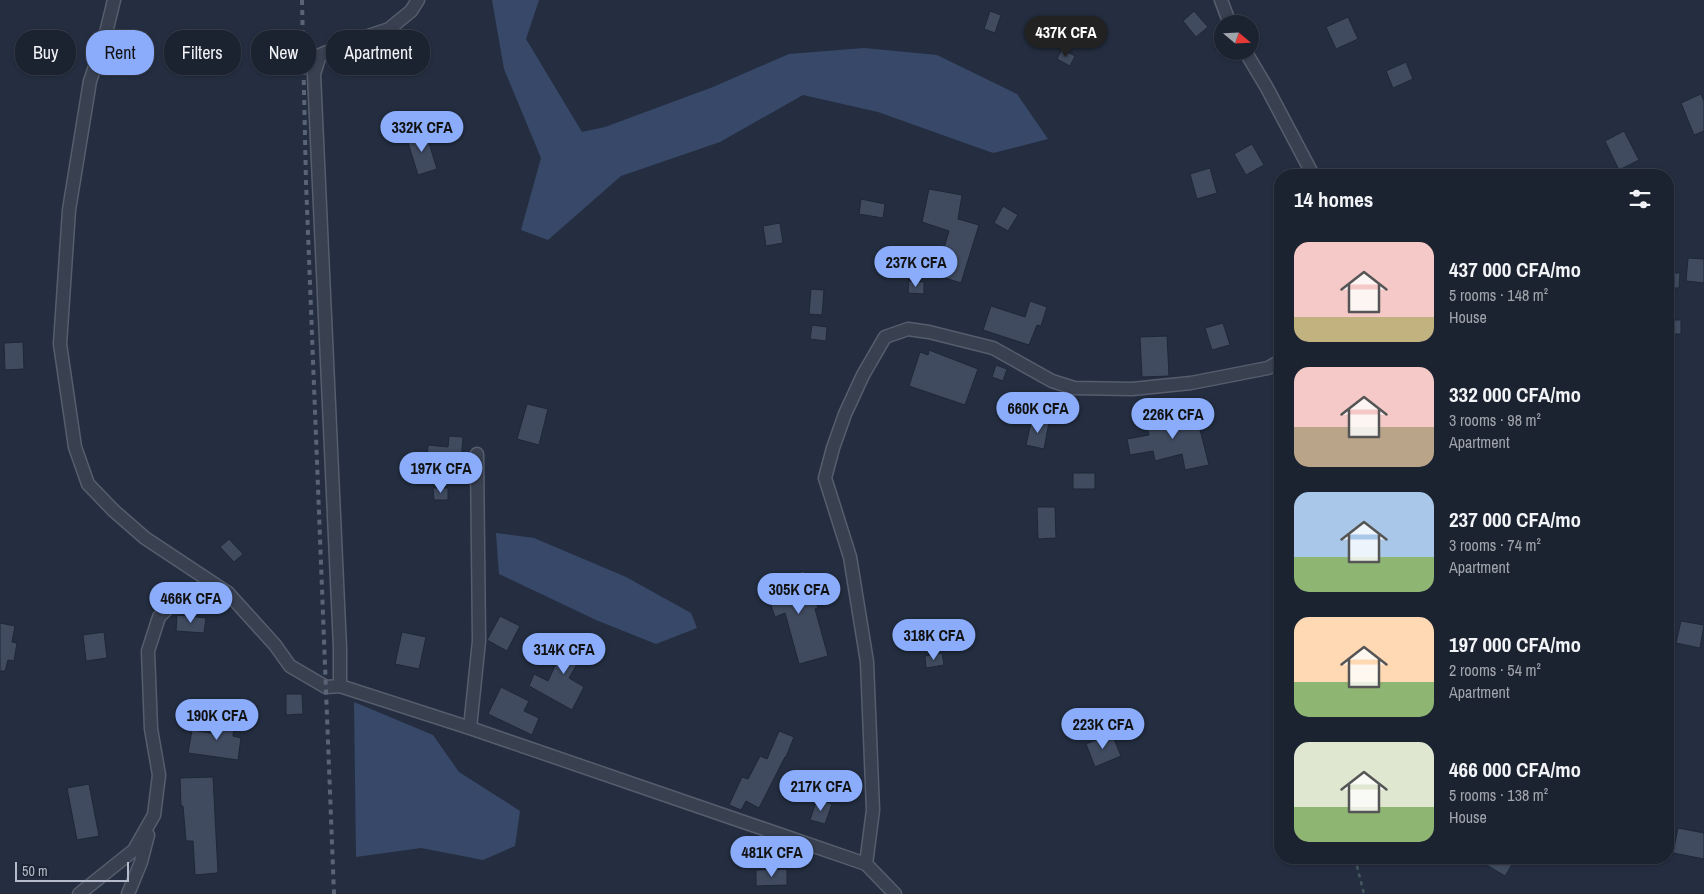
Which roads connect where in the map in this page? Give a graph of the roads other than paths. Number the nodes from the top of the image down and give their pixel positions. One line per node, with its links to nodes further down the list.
1 (114, 0): 9 (street)
2 (418, 0): 10 (street)
3 (1221, 0): 4 (street)
4 (1227, 15)
5 (1250, 60): 6 (street)
6 (1309, 169)
7 (1274, 364): 13 (street)
8 (477, 454): 11 (street)
9 (228, 593): 10 (street); 12 (street)
10 (340, 686): 11 (street)
11 (470, 728): 13 (street)
12 (154, 815): 14 (street); 15 (street)
13 (866, 864): 16 (street)
14 (79, 894)
15 (128, 894)
16 (895, 894)

